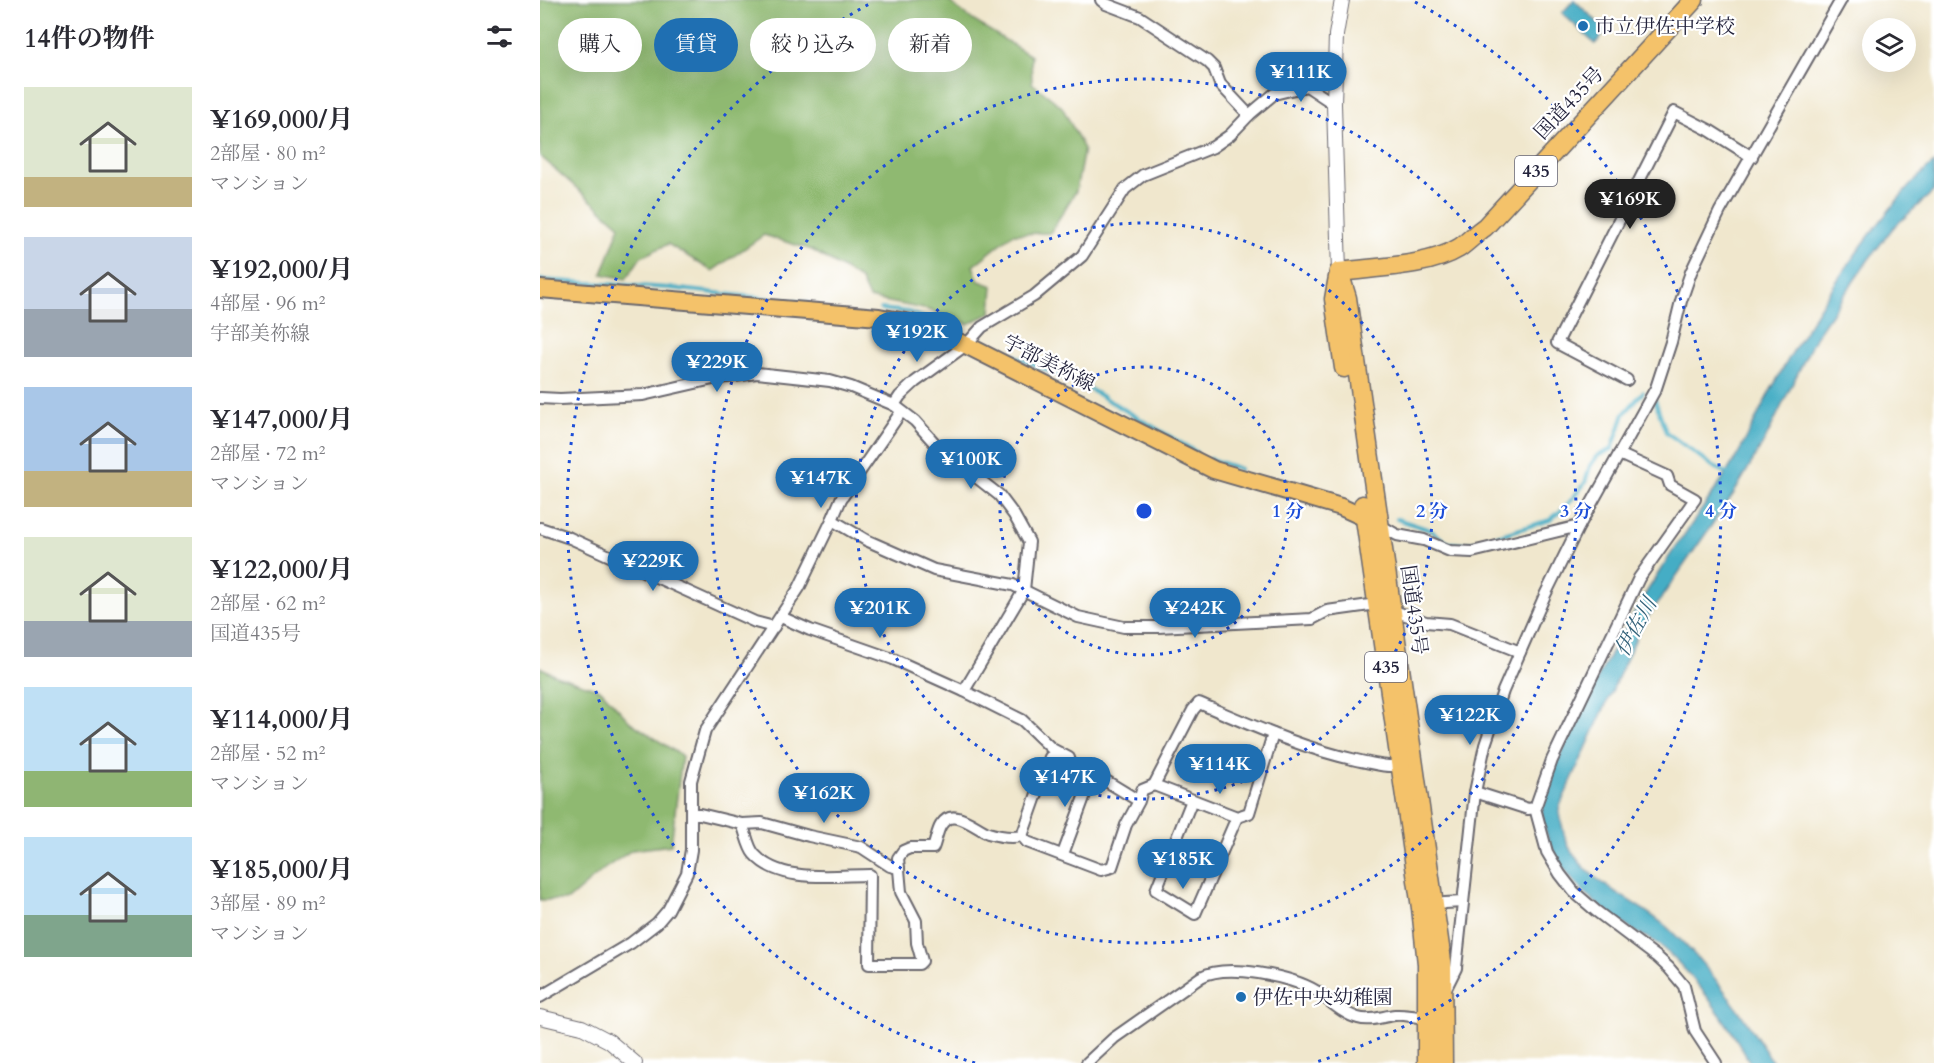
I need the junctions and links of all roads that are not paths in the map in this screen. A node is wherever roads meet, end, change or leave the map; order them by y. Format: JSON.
{"nodes":[{"id":1,"x":1101,"y":0,"type":"edge"},
{"id":2,"x":1342,"y":0,"type":"edge"},
{"id":3,"x":1694,"y":0,"type":"edge"},
{"id":4,"x":1841,"y":0,"type":"edge"},
{"id":5,"x":1335,"y":60,"type":"junction"},
{"id":6,"x":1307,"y":86,"type":"junction"},
{"id":7,"x":1334,"y":104,"type":"junction"},
{"id":8,"x":1249,"y":115,"type":"junction"},
{"id":9,"x":1752,"y":157,"type":"junction"},
{"id":10,"x":1339,"y":272,"type":"junction"},
{"id":11,"x":540,"y":289,"type":"edge"},
{"id":12,"x":966,"y":345,"type":"junction"},
{"id":13,"x":1627,"y":380,"type":"dead end"},
{"id":14,"x":541,"y":400,"type":"edge"},
{"id":15,"x":898,"y":408,"type":"junction"},
{"id":16,"x":1618,"y":454,"type":"junction"},
{"id":17,"x":832,"y":519,"type":"junction"},
{"id":18,"x":1371,"y":521,"type":"junction"},
{"id":19,"x":1579,"y":526,"type":"junction"},
{"id":20,"x":540,"y":528,"type":"edge"},
{"id":21,"x":1024,"y":590,"type":"junction"},
{"id":22,"x":1384,"y":607,"type":"junction"},
{"id":23,"x":781,"y":617,"type":"junction"},
{"id":24,"x":774,"y":627,"type":"junction"},
{"id":25,"x":1520,"y":652,"type":"junction"},
{"id":26,"x":964,"y":691,"type":"junction"},
{"id":27,"x":1273,"y":734,"type":"junction"},
{"id":28,"x":1408,"y":764,"type":"junction"},
{"id":29,"x":1077,"y":767,"type":"junction"},
{"id":30,"x":1093,"y":773,"type":"junction"},
{"id":31,"x":1154,"y":785,"type":"junction"},
{"id":32,"x":1475,"y":792,"type":"junction"},
{"id":33,"x":1192,"y":800,"type":"junction"},
{"id":34,"x":1139,"y":801,"type":"junction"},
{"id":35,"x":1535,"y":808,"type":"junction"},
{"id":36,"x":691,"y":814,"type":"junction"},
{"id":37,"x":1237,"y":817,"type":"junction"},
{"id":38,"x":742,"y":824,"type":"junction"},
{"id":39,"x":1022,"y":836,"type":"junction"},
{"id":40,"x":1063,"y":854,"type":"junction"},
{"id":41,"x":898,"y":868,"type":"junction"},
{"id":42,"x":1463,"y":902,"type":"junction"},
{"id":43,"x":1428,"y":907,"type":"junction"},
{"id":44,"x":1444,"y":993,"type":"junction"},
{"id":45,"x":540,"y":997,"type":"edge"},
{"id":46,"x":540,"y":1017,"type":"edge"},
{"id":47,"x":1427,"y":1017,"type":"junction"},
{"id":48,"x":635,"y":1063,"type":"edge"},
{"id":49,"x":1087,"y":1063,"type":"edge"},
{"id":50,"x":1427,"y":1063,"type":"edge"},
{"id":51,"x":1443,"y":1063,"type":"edge"},
{"id":52,"x":1716,"y":1063,"type":"edge"}],
"edges":[{"from":1,"to":8,"type":"street"},
{"from":2,"to":5,"type":"street"},
{"from":3,"to":10,"type":"highway","name":"国道435号","number":"435"},
{"from":4,"to":9,"type":"street"},
{"from":5,"to":6,"type":"street"},
{"from":5,"to":7,"type":"street"},
{"from":6,"to":7,"type":"street"},
{"from":6,"to":8,"type":"street"},
{"from":7,"to":10,"type":"street"},
{"from":8,"to":12,"type":"street"},
{"from":9,"to":13,"type":"street"},
{"from":9,"to":16,"type":"street"},
{"from":10,"to":18,"type":"highway","name":"国道435号","number":"435"},
{"from":11,"to":12,"type":"main road","name":"宇部美祢線"},
{"from":12,"to":15,"type":"street"},
{"from":12,"to":18,"type":"main road","name":"宇部美祢線"},
{"from":14,"to":15,"type":"street"},
{"from":15,"to":17,"type":"street"},
{"from":15,"to":21,"type":"street"},
{"from":16,"to":19,"type":"street"},
{"from":16,"to":35,"type":"street"},
{"from":17,"to":21,"type":"street"},
{"from":17,"to":23,"type":"street"},
{"from":18,"to":19,"type":"street"},
{"from":18,"to":22,"type":"highway","name":"国道435号","number":"435"},
{"from":19,"to":25,"type":"street"},
{"from":20,"to":24,"type":"street"},
{"from":21,"to":22,"type":"street"},
{"from":21,"to":26,"type":"street"},
{"from":22,"to":25,"type":"street"},
{"from":22,"to":28,"type":"highway","name":"国道435号","number":"435"},
{"from":23,"to":24,"type":"street"},
{"from":23,"to":26,"type":"street"},
{"from":24,"to":36,"type":"street"},
{"from":25,"to":32,"type":"street"},
{"from":26,"to":29,"type":"street"},
{"from":27,"to":28,"type":"street"},
{"from":27,"to":31,"type":"street"},
{"from":27,"to":37,"type":"street"},
{"from":28,"to":43,"type":"highway","name":"国道435号","number":"435"},
{"from":29,"to":30,"type":"street"},
{"from":29,"to":39,"type":"street"},
{"from":30,"to":34,"type":"street"},
{"from":30,"to":40,"type":"street"},
{"from":31,"to":33,"type":"street"},
{"from":31,"to":34,"type":"street"},
{"from":32,"to":35,"type":"street"},
{"from":32,"to":42,"type":"street"},
{"from":33,"to":37,"type":"street"},
{"from":33,"to":37,"type":"street"},
{"from":34,"to":40,"type":"street"},
{"from":35,"to":52,"type":"street"},
{"from":36,"to":38,"type":"street"},
{"from":36,"to":45,"type":"street"},
{"from":38,"to":41,"type":"street"},
{"from":38,"to":41,"type":"street"},
{"from":39,"to":40,"type":"street"},
{"from":39,"to":41,"type":"street"},
{"from":42,"to":43,"type":"street"},
{"from":42,"to":44,"type":"street"},
{"from":43,"to":44,"type":"highway","name":"国道435号","number":"435"},
{"from":43,"to":47,"type":"highway","name":"国道435号","number":"435"},
{"from":44,"to":51,"type":"highway","name":"国道435号","number":"435"},
{"from":46,"to":48,"type":"street"},
{"from":47,"to":49,"type":"street"},
{"from":47,"to":50,"type":"highway","name":"国道435号","number":"435"}]}
